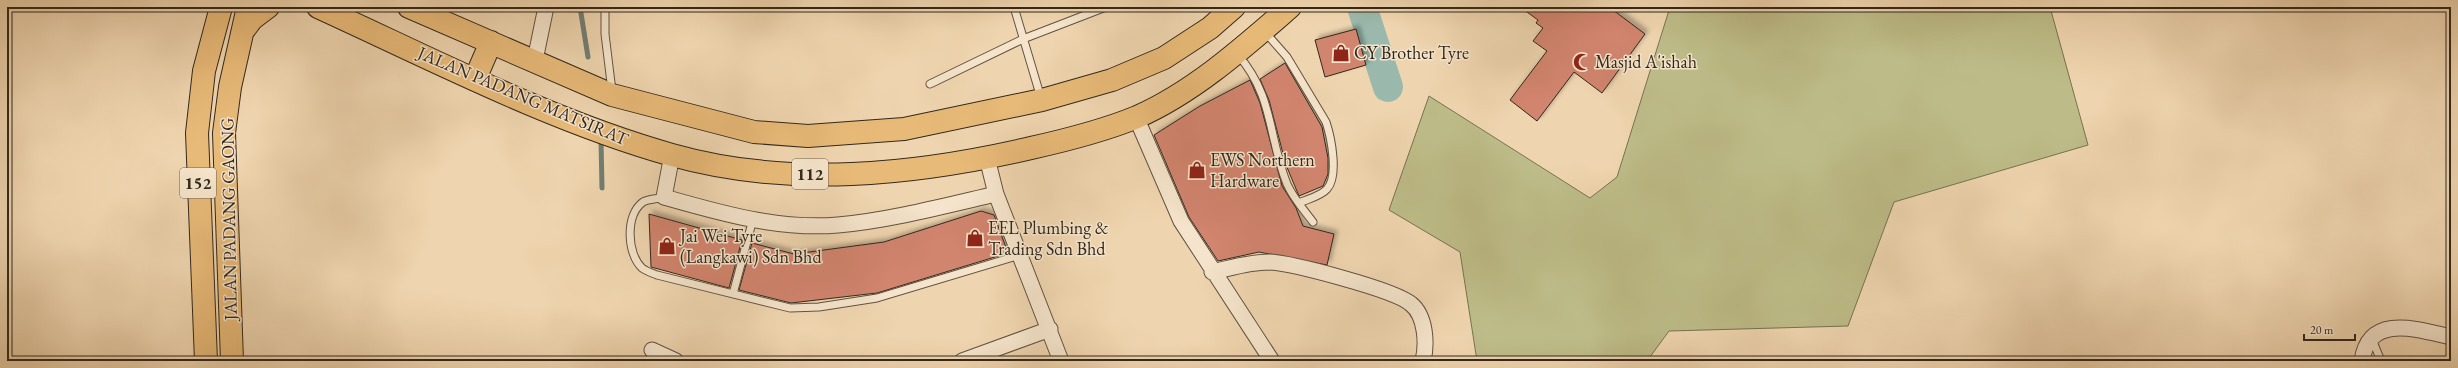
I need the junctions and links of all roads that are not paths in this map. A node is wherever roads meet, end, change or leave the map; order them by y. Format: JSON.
{"nodes":[{"id":1,"x":248,"y":7,"type":"edge"},
{"id":2,"x":268,"y":7,"type":"edge"},
{"id":3,"x":318,"y":7,"type":"edge"},
{"id":4,"x":409,"y":7,"type":"edge"},
{"id":5,"x":546,"y":7,"type":"edge"},
{"id":6,"x":605,"y":7,"type":"edge"},
{"id":7,"x":1014,"y":7,"type":"edge"},
{"id":8,"x":1106,"y":7,"type":"edge"},
{"id":9,"x":1234,"y":7,"type":"edge"},
{"id":10,"x":1290,"y":7,"type":"edge"},
{"id":11,"x":218,"y":13,"type":"edge"},
{"id":12,"x":1264,"y":30,"type":"junction"},
{"id":13,"x":241,"y":35,"type":"junction"},
{"id":14,"x":1024,"y":39,"type":"junction"},
{"id":15,"x":491,"y":42,"type":"junction"},
{"id":16,"x":1237,"y":53,"type":"junction"},
{"id":17,"x":535,"y":60,"type":"junction"},
{"id":18,"x":475,"y":79,"type":"junction"},
{"id":19,"x":930,"y":84,"type":"dead end"},
{"id":20,"x":612,"y":95,"type":"junction"},
{"id":21,"x":1042,"y":100,"type":"junction"},
{"id":22,"x":1136,"y":117,"type":"junction"},
{"id":23,"x":672,"y":155,"type":"junction"},
{"id":24,"x":987,"y":158,"type":"junction"},
{"id":25,"x":996,"y":194,"type":"junction"},
{"id":26,"x":664,"y":197,"type":"junction"},
{"id":27,"x":1299,"y":203,"type":"junction"},
{"id":28,"x":752,"y":219,"type":"junction"},
{"id":29,"x":1313,"y":222,"type":"dead end"},
{"id":30,"x":1020,"y":255,"type":"junction"},
{"id":31,"x":1212,"y":272,"type":"junction"},
{"id":32,"x":733,"y":294,"type":"junction"},
{"id":33,"x":1050,"y":329,"type":"junction"},
{"id":34,"x":2372,"y":338,"type":"junction"},
{"id":35,"x":2451,"y":338,"type":"edge"},
{"id":36,"x":652,"y":350,"type":"dead end"},
{"id":37,"x":206,"y":361,"type":"edge"},
{"id":38,"x":232,"y":361,"type":"edge"},
{"id":39,"x":676,"y":361,"type":"edge"},
{"id":40,"x":962,"y":361,"type":"edge"},
{"id":41,"x":1062,"y":361,"type":"edge"},
{"id":42,"x":1272,"y":361,"type":"edge"},
{"id":43,"x":1423,"y":361,"type":"edge"},
{"id":44,"x":2362,"y":361,"type":"edge"},
{"id":45,"x":2381,"y":361,"type":"edge"}],
"edges":[{"from":1,"to":13,"type":"main road","name":"JALAN PADANG GAONG","number":"152"},
{"from":2,"to":13,"type":"main road"},
{"from":3,"to":18,"type":"main road","name":"JALAN PADANG MATSIRAT","number":"112"},
{"from":4,"to":15,"type":"main road","name":"JALAN PADANG MATSIRAT","number":"112"},
{"from":5,"to":17,"type":"street"},
{"from":6,"to":20,"type":"lane"},
{"from":7,"to":14,"type":"lane"},
{"from":8,"to":14,"type":"lane"},
{"from":9,"to":21,"type":"main road","name":"JALAN PADANG MATSIRAT","number":"112"},
{"from":10,"to":12,"type":"main road","name":"JALAN PADANG MATSIRAT","number":"112"},
{"from":11,"to":37,"type":"main road","name":"JALAN PADANG GAONG","number":"152"},
{"from":12,"to":16,"type":"main road","name":"JALAN PADANG MATSIRAT","number":"112"},
{"from":12,"to":27,"type":"lane"},
{"from":13,"to":38,"type":"main road","name":"JALAN PADANG GAONG","number":"152"},
{"from":14,"to":19,"type":"lane"},
{"from":14,"to":21,"type":"lane"},
{"from":15,"to":17,"type":"main road","name":"JALAN PADANG MATSIRAT","number":"112"},
{"from":15,"to":18,"type":"main road"},
{"from":16,"to":22,"type":"main road","name":"JALAN PADANG MATSIRAT","number":"112"},
{"from":16,"to":27,"type":"lane"},
{"from":17,"to":20,"type":"main road","name":"JALAN PADANG MATSIRAT","number":"112"},
{"from":18,"to":23,"type":"main road","name":"JALAN PADANG MATSIRAT","number":"112"},
{"from":20,"to":21,"type":"main road","name":"JALAN PADANG MATSIRAT","number":"112"},
{"from":22,"to":24,"type":"main road","name":"JALAN PADANG MATSIRAT","number":"112"},
{"from":22,"to":31,"type":"street"},
{"from":23,"to":24,"type":"main road","name":"JALAN PADANG MATSIRAT","number":"112"},
{"from":23,"to":26,"type":"street"},
{"from":24,"to":25,"type":"street"},
{"from":25,"to":28,"type":"street"},
{"from":25,"to":30,"type":"street"},
{"from":26,"to":28,"type":"street"},
{"from":26,"to":32,"type":"lane"},
{"from":27,"to":29,"type":"lane"},
{"from":28,"to":32,"type":"lane"},
{"from":30,"to":32,"type":"lane"},
{"from":30,"to":33,"type":"street"},
{"from":31,"to":42,"type":"street"},
{"from":31,"to":43,"type":"street"},
{"from":33,"to":40,"type":"street"},
{"from":33,"to":41,"type":"street"},
{"from":34,"to":35,"type":"street"},
{"from":34,"to":44,"type":"street"},
{"from":34,"to":45,"type":"lane"},
{"from":36,"to":39,"type":"street"}]}
